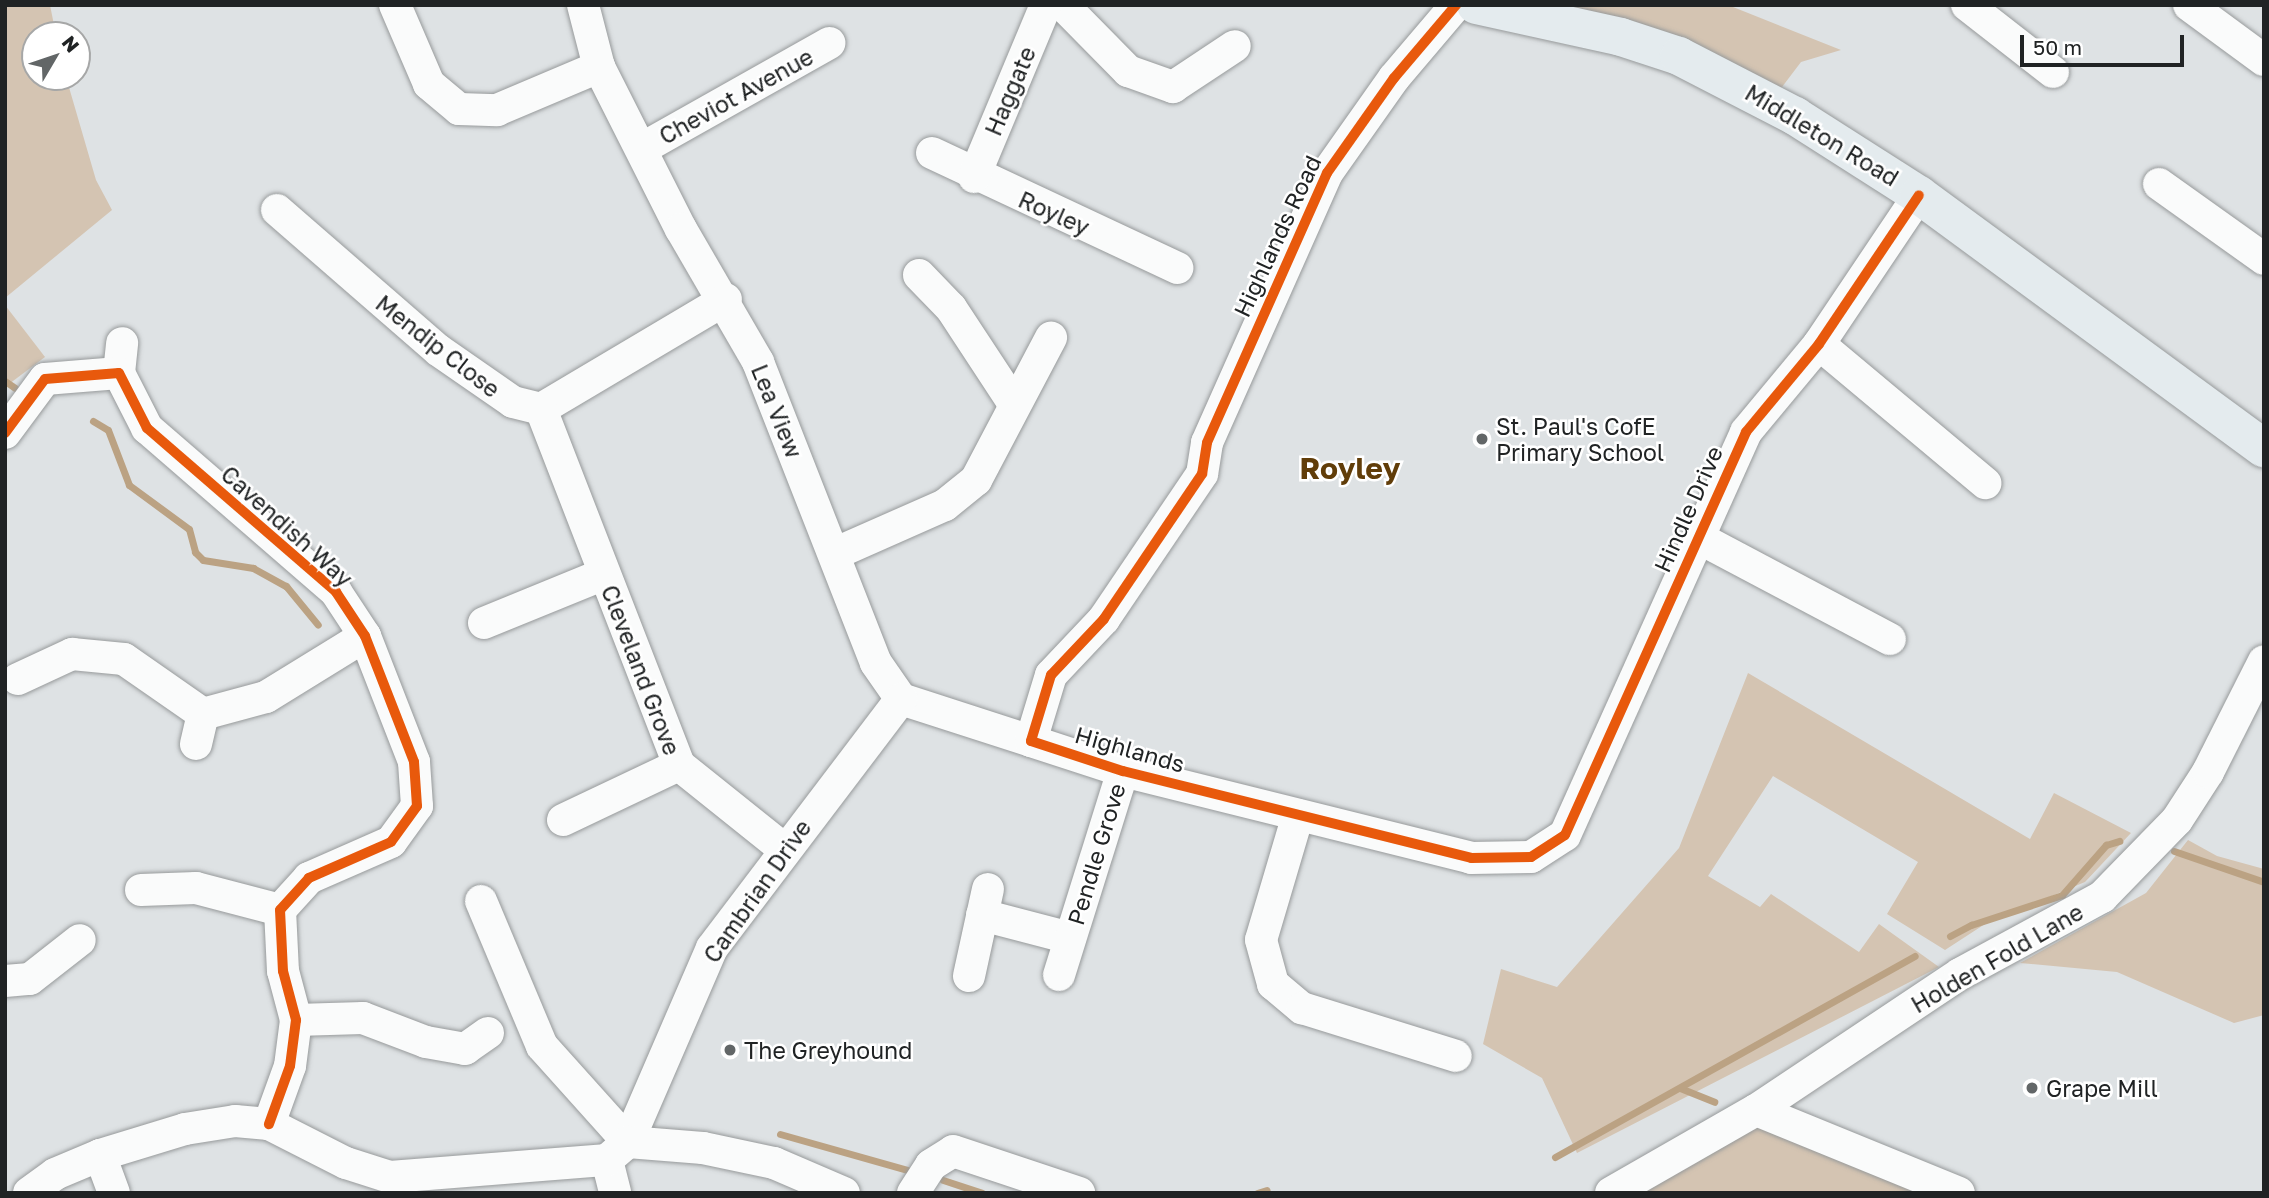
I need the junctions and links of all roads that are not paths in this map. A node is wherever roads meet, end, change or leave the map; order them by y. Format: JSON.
{"nodes":[{"id":1,"x":395,"y":5,"type":"edge"},
{"id":2,"x":583,"y":5,"type":"edge"},
{"id":3,"x":1046,"y":5,"type":"edge"},
{"id":4,"x":1063,"y":5,"type":"edge"},
{"id":5,"x":1456,"y":5,"type":"edge"},
{"id":6,"x":1476,"y":5,"type":"edge"},
{"id":7,"x":1967,"y":5,"type":"edge"},
{"id":8,"x":2189,"y":5,"type":"edge"},
{"id":9,"x":829,"y":43,"type":"dead end"},
{"id":10,"x":1235,"y":46,"type":"dead end"},
{"id":11,"x":2264,"y":60,"type":"edge"},
{"id":12,"x":599,"y":67,"type":"junction"},
{"id":13,"x":2053,"y":72,"type":"dead end"},
{"id":14,"x":643,"y":148,"type":"junction"},
{"id":15,"x":932,"y":153,"type":"dead end"},
{"id":16,"x":974,"y":177,"type":"junction"},
{"id":17,"x":2159,"y":184,"type":"dead end"},
{"id":18,"x":1919,"y":195,"type":"junction"},
{"id":19,"x":277,"y":210,"type":"dead end"},
{"id":20,"x":2264,"y":259,"type":"edge"},
{"id":21,"x":1177,"y":268,"type":"dead end"},
{"id":22,"x":919,"y":275,"type":"dead end"},
{"id":23,"x":726,"y":299,"type":"junction"},
{"id":24,"x":1051,"y":338,"type":"dead end"},
{"id":25,"x":1819,"y":344,"type":"junction"},
{"id":26,"x":1014,"y":404,"type":"junction"},
{"id":27,"x":541,"y":409,"type":"junction"},
{"id":28,"x":5,"y":433,"type":"edge"},
{"id":29,"x":2264,"y":447,"type":"edge"},
{"id":30,"x":1985,"y":483,"type":"dead end"},
{"id":31,"x":1699,"y":538,"type":"junction"},
{"id":32,"x":834,"y":554,"type":"junction"},
{"id":33,"x":604,"y":574,"type":"junction"},
{"id":34,"x":484,"y":622,"type":"dead end"},
{"id":35,"x":365,"y":636,"type":"junction"},
{"id":36,"x":1890,"y":639,"type":"dead end"},
{"id":37,"x":2264,"y":661,"type":"edge"},
{"id":38,"x":18,"y":679,"type":"dead end"},
{"id":39,"x":901,"y":699,"type":"junction"},
{"id":40,"x":1031,"y":741,"type":"junction"},
{"id":41,"x":679,"y":765,"type":"junction"},
{"id":42,"x":1122,"y":771,"type":"junction"},
{"id":43,"x":1298,"y":815,"type":"junction"},
{"id":44,"x":563,"y":820,"type":"dead end"},
{"id":45,"x":784,"y":849,"type":"junction"},
{"id":46,"x":1531,"y":857,"type":"joint"},
{"id":47,"x":141,"y":890,"type":"dead end"},
{"id":48,"x":481,"y":901,"type":"dead end"},
{"id":49,"x":280,"y":911,"type":"junction"},
{"id":50,"x":1070,"y":938,"type":"junction"},
{"id":51,"x":80,"y":940,"type":"dead end"},
{"id":52,"x":1059,"y":975,"type":"dead end"},
{"id":53,"x":969,"y":976,"type":"dead end"},
{"id":54,"x":5,"y":981,"type":"edge"},
{"id":55,"x":296,"y":1020,"type":"junction"},
{"id":56,"x":488,"y":1033,"type":"dead end"},
{"id":57,"x":1456,"y":1056,"type":"dead end"},
{"id":58,"x":1756,"y":1110,"type":"junction"},
{"id":59,"x":269,"y":1124,"type":"junction"},
{"id":60,"x":618,"y":1151,"type":"junction"},
{"id":61,"x":100,"y":1155,"type":"junction"},
{"id":62,"x":833,"y":1191,"type":"edge"},
{"id":63,"x":29,"y":1193,"type":"edge"},
{"id":64,"x":114,"y":1193,"type":"edge"},
{"id":65,"x":615,"y":1193,"type":"edge"},
{"id":66,"x":913,"y":1193,"type":"edge"},
{"id":67,"x":1079,"y":1193,"type":"edge"},
{"id":68,"x":1611,"y":1193,"type":"edge"},
{"id":69,"x":1959,"y":1193,"type":"edge"}],
"edges":[{"from":1,"to":12,"type":"street"},
{"from":2,"to":12,"type":"street","name":"Lea View"},
{"from":3,"to":16,"type":"street","name":"Haggate"},
{"from":4,"to":10,"type":"street"},
{"from":5,"to":40,"type":"street","name":"Highlands Road"},
{"from":6,"to":18,"type":"main road","name":"Middleton Road"},
{"from":7,"to":13,"type":"street"},
{"from":8,"to":11,"type":"street"},
{"from":9,"to":14,"type":"street","name":"Cheviot Avenue"},
{"from":12,"to":14,"type":"street","name":"Lea View"},
{"from":14,"to":23,"type":"street","name":"Lea View"},
{"from":15,"to":16,"type":"street","name":"Royley"},
{"from":16,"to":21,"type":"street","name":"Royley"},
{"from":17,"to":20,"type":"street"},
{"from":18,"to":25,"type":"street","name":"Hindle Drive"},
{"from":18,"to":29,"type":"main road","name":"Middleton Road"},
{"from":19,"to":27,"type":"street","name":"Mendip Close"},
{"from":22,"to":26,"type":"street"},
{"from":23,"to":27,"type":"street"},
{"from":23,"to":32,"type":"street","name":"Lea View"},
{"from":24,"to":26,"type":"street"},
{"from":25,"to":30,"type":"street"},
{"from":25,"to":31,"type":"street","name":"Hindle Drive"},
{"from":26,"to":32,"type":"street"},
{"from":27,"to":33,"type":"street","name":"Cleveland Grove"},
{"from":28,"to":35,"type":"street","name":"Cavendish Way"},
{"from":31,"to":36,"type":"street"},
{"from":31,"to":46,"type":"street","name":"Hindle Drive"},
{"from":32,"to":39,"type":"street","name":"Lea View"},
{"from":33,"to":34,"type":"street","name":"Cleveland Grove"},
{"from":33,"to":41,"type":"street","name":"Cleveland Grove"},
{"from":35,"to":38,"type":"street"},
{"from":35,"to":49,"type":"street","name":"Cavendish Way"},
{"from":37,"to":58,"type":"street","name":"Holden Fold Lane"},
{"from":39,"to":40,"type":"street"},
{"from":39,"to":45,"type":"street","name":"Cambrian Drive"},
{"from":40,"to":42,"type":"street","name":"Highlands"},
{"from":41,"to":44,"type":"street","name":"Cleveland Grove"},
{"from":41,"to":45,"type":"street","name":"Cleveland Grove"},
{"from":42,"to":43,"type":"street","name":"Highlands"},
{"from":42,"to":50,"type":"street","name":"Pendle Grove"},
{"from":43,"to":46,"type":"street","name":"Highlands"},
{"from":43,"to":57,"type":"street"},
{"from":45,"to":60,"type":"street","name":"Cambrian Drive"},
{"from":47,"to":49,"type":"street"},
{"from":48,"to":60,"type":"street"},
{"from":49,"to":55,"type":"street"},
{"from":50,"to":52,"type":"street","name":"Pendle Grove"},
{"from":50,"to":53,"type":"street","name":"Pendle Grove"},
{"from":51,"to":54,"type":"street"},
{"from":55,"to":56,"type":"street"},
{"from":55,"to":59,"type":"street"},
{"from":58,"to":68,"type":"street","name":"Holden Fold Lane"},
{"from":58,"to":69,"type":"street"},
{"from":59,"to":60,"type":"street"},
{"from":59,"to":61,"type":"street"},
{"from":60,"to":62,"type":"street"},
{"from":60,"to":65,"type":"street"},
{"from":61,"to":63,"type":"street"},
{"from":61,"to":64,"type":"street"},
{"from":66,"to":67,"type":"street"}]}
